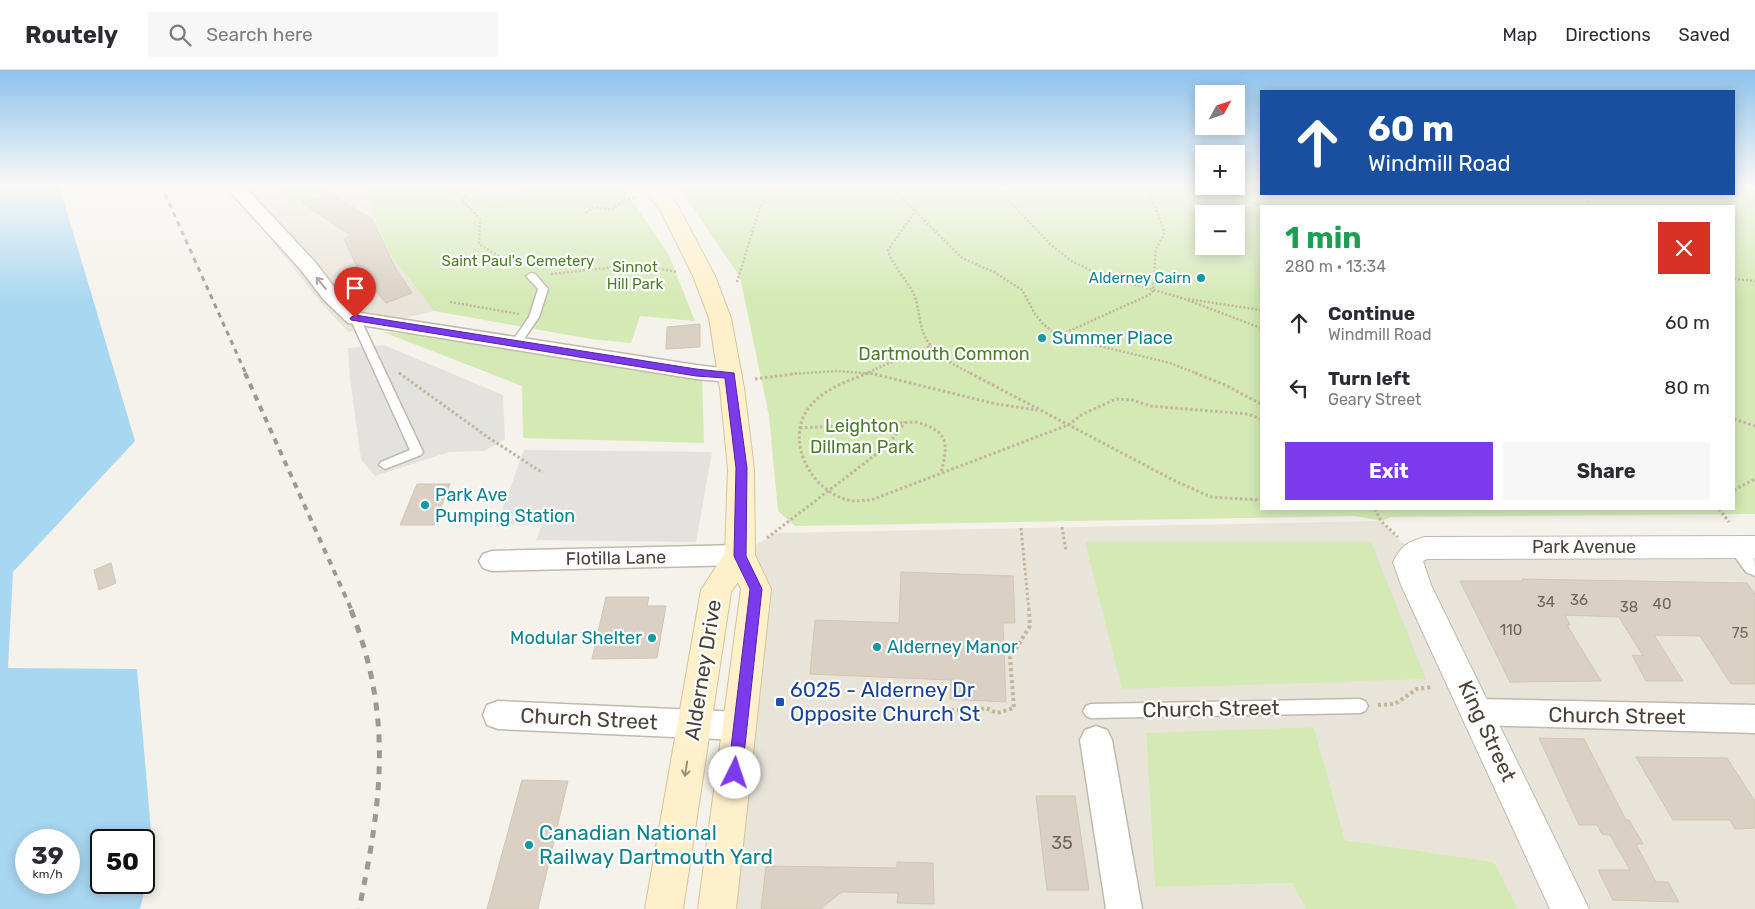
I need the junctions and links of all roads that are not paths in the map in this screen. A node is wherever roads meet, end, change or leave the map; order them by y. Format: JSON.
{"nodes":[{"id":1,"x":269,"y":224,"type":"edge"},
{"id":2,"x":677,"y":224,"type":"edge"},
{"id":3,"x":531,"y":276,"type":"road end"},
{"id":4,"x":355,"y":318,"type":"junction"},
{"id":5,"x":516,"y":343,"type":"junction"},
{"id":6,"x":730,"y":375,"type":"junction"},
{"id":7,"x":385,"y":465,"type":"dead end"},
{"id":8,"x":1413,"y":553,"type":"joint"},
{"id":9,"x":1750,"y":553,"type":"edge"},
{"id":10,"x":740,"y":556,"type":"junction"},
{"id":11,"x":492,"y":561,"type":"dead end"},
{"id":12,"x":1360,"y":706,"type":"road end"},
{"id":13,"x":1478,"y":712,"type":"junction"},
{"id":14,"x":498,"y":715,"type":"dead end"},
{"id":15,"x":1755,"y":719,"type":"edge"},
{"id":16,"x":694,"y":724,"type":"junction"},
{"id":17,"x":1094,"y":725,"type":"joint"},
{"id":18,"x":740,"y":726,"type":"junction"},
{"id":19,"x":664,"y":909,"type":"edge"},
{"id":20,"x":717,"y":909,"type":"edge"},
{"id":21,"x":1124,"y":909,"type":"edge"},
{"id":22,"x":1570,"y":909,"type":"edge"}],
"edges":[{"from":4,"to":1,"type":"street","one_way":true},
{"from":2,"to":6,"type":"main road"},
{"from":3,"to":5,"type":"lane"},
{"from":4,"to":5,"type":"street"},
{"from":4,"to":7,"type":"lane"},
{"from":5,"to":6,"type":"street"},
{"from":6,"to":10,"type":"main road"},
{"from":8,"to":9,"type":"street","name":"Park Avenue"},
{"from":8,"to":13,"type":"street","name":"King Street"},
{"from":10,"to":11,"type":"street","name":"Flotilla Lane"},
{"from":10,"to":16,"type":"main road","name":"Alderney Drive"},
{"from":10,"to":18,"type":"main road"},
{"from":12,"to":17,"type":"lane","name":"Church Street"},
{"from":13,"to":15,"type":"street","name":"Church Street"},
{"from":13,"to":22,"type":"street","name":"King Street"},
{"from":14,"to":16,"type":"street","name":"Church Street"},
{"from":16,"to":18,"type":"street","name":"Church Street"},
{"from":16,"to":19,"type":"main road","name":"Alderney Drive","one_way":true},
{"from":17,"to":21,"type":"street"},
{"from":18,"to":20,"type":"main road"}]}
